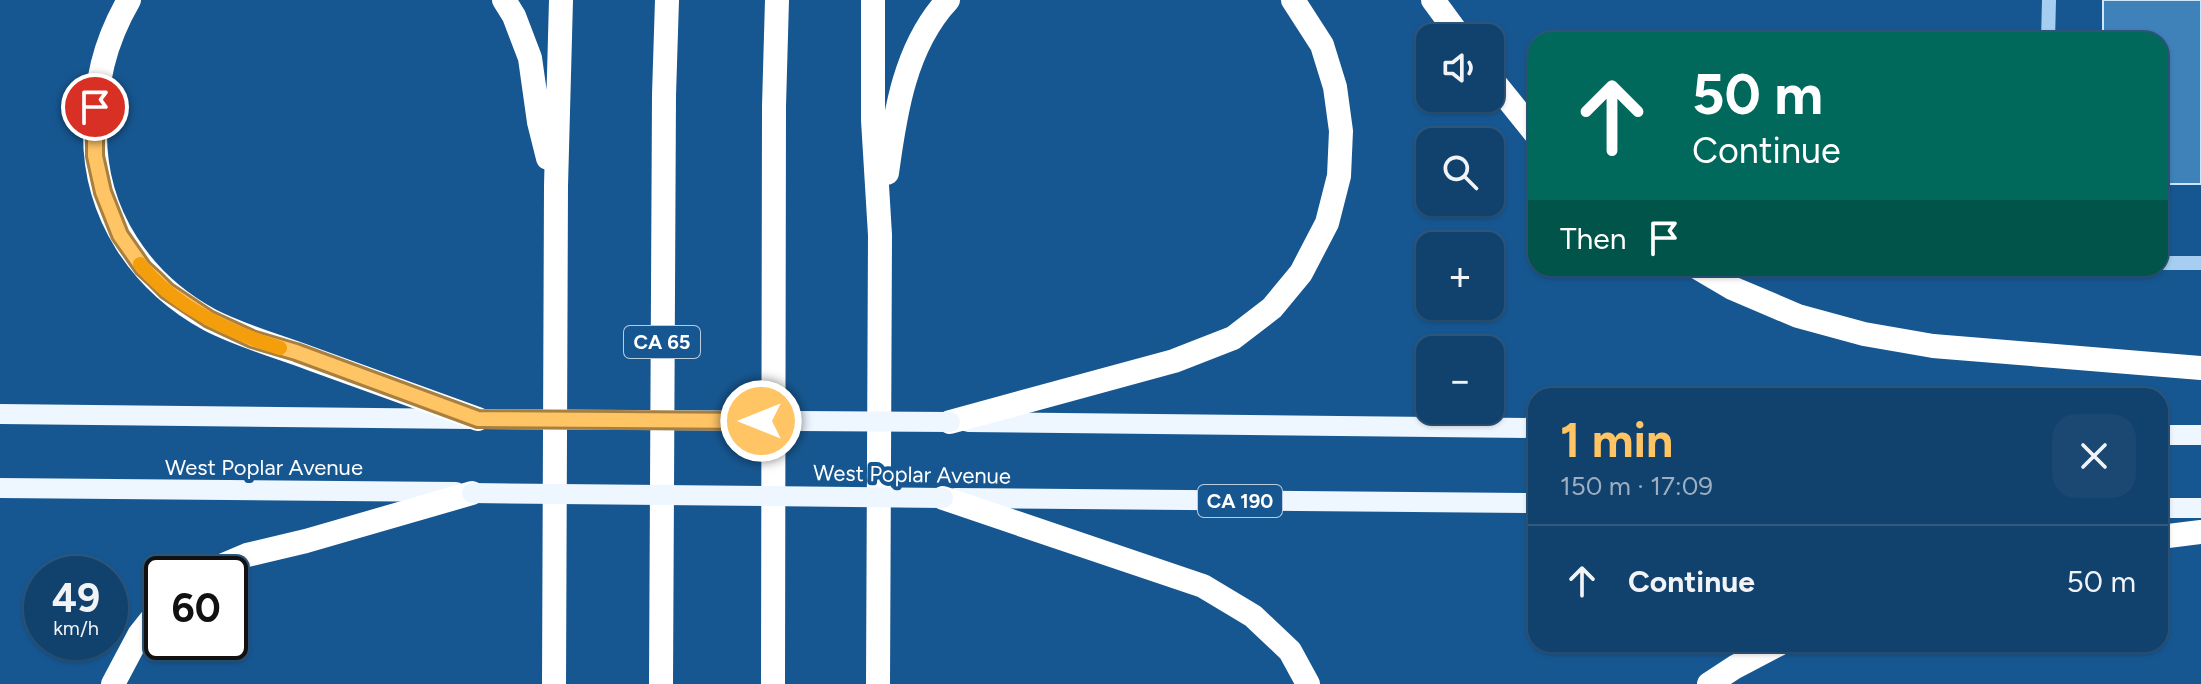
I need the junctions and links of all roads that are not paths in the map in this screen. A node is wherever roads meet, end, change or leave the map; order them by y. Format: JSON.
{"nodes":[{"id":1,"x":129,"y":0,"type":"edge"},
{"id":2,"x":504,"y":0,"type":"edge"},
{"id":3,"x":561,"y":0,"type":"edge"},
{"id":4,"x":667,"y":0,"type":"edge"},
{"id":5,"x":777,"y":0,"type":"edge"},
{"id":6,"x":873,"y":0,"type":"edge"},
{"id":7,"x":948,"y":0,"type":"edge"},
{"id":8,"x":1293,"y":0,"type":"edge"},
{"id":9,"x":1433,"y":0,"type":"edge"},
{"id":10,"x":2049,"y":0,"type":"edge"},
{"id":11,"x":1451,"y":24,"type":"edge"},
{"id":12,"x":2048,"y":32,"type":"edge"},
{"id":13,"x":1504,"y":94,"type":"edge"},
{"id":14,"x":1528,"y":124,"type":"edge"},
{"id":15,"x":556,"y":186,"type":"junction"},
{"id":16,"x":880,"y":235,"type":"junction"},
{"id":17,"x":2168,"y":263,"type":"edge"},
{"id":18,"x":2201,"y":263,"type":"edge"},
{"id":19,"x":1712,"y":276,"type":"edge"},
{"id":20,"x":2201,"y":368,"type":"edge"},
{"id":21,"x":0,"y":414,"type":"edge"},
{"id":22,"x":478,"y":419,"type":"junction"},
{"id":23,"x":950,"y":422,"type":"junction"},
{"id":24,"x":1528,"y":428,"type":"edge"},
{"id":25,"x":2168,"y":435,"type":"edge"},
{"id":26,"x":2201,"y":435,"type":"edge"},
{"id":27,"x":0,"y":488,"type":"edge"},
{"id":28,"x":472,"y":493,"type":"junction"},
{"id":29,"x":943,"y":498,"type":"junction"},
{"id":30,"x":1528,"y":503,"type":"edge"},
{"id":31,"x":2168,"y":508,"type":"edge"},
{"id":32,"x":2201,"y":508,"type":"edge"},
{"id":33,"x":2201,"y":532,"type":"edge"},
{"id":34,"x":2168,"y":536,"type":"edge"},
{"id":35,"x":245,"y":556,"type":"edge"},
{"id":36,"x":144,"y":629,"type":"edge"},
{"id":37,"x":1764,"y":652,"type":"edge"},
{"id":38,"x":878,"y":682,"type":"edge"},
{"id":39,"x":113,"y":684,"type":"edge"},
{"id":40,"x":554,"y":684,"type":"edge"},
{"id":41,"x":661,"y":684,"type":"edge"},
{"id":42,"x":773,"y":684,"type":"edge"},
{"id":43,"x":1308,"y":684,"type":"edge"},
{"id":44,"x":1709,"y":684,"type":"edge"}],
"edges":[{"from":1,"to":22,"type":"highway"},
{"from":2,"to":15,"type":"highway"},
{"from":3,"to":15,"type":"highway"},
{"from":4,"to":41,"type":"highway","number":"CA 65"},
{"from":5,"to":42,"type":"highway"},
{"from":6,"to":16,"type":"highway"},
{"from":7,"to":16,"type":"highway"},
{"from":8,"to":23,"type":"highway"},
{"from":9,"to":11,"type":"highway"},
{"from":10,"to":12,"type":"street"},
{"from":13,"to":14,"type":"highway"},
{"from":15,"to":40,"type":"highway"},
{"from":16,"to":38,"type":"highway"},
{"from":17,"to":18,"type":"street"},
{"from":19,"to":20,"type":"highway"},
{"from":21,"to":22,"type":"main road"},
{"from":22,"to":23,"type":"main road","bridge":true},
{"from":23,"to":24,"type":"main road"},
{"from":25,"to":26,"type":"main road"},
{"from":27,"to":28,"type":"main road","name":"West Poplar Avenue","number":"CA 190"},
{"from":28,"to":29,"type":"main road","name":"West Poplar Avenue","number":"CA 190","bridge":true},
{"from":28,"to":35,"type":"highway"},
{"from":29,"to":30,"type":"main road","name":"West Poplar Avenue","number":"CA 190"},
{"from":29,"to":43,"type":"highway"},
{"from":31,"to":32,"type":"main road"},
{"from":33,"to":34,"type":"highway"},
{"from":36,"to":39,"type":"highway"},
{"from":37,"to":44,"type":"highway"}]}
